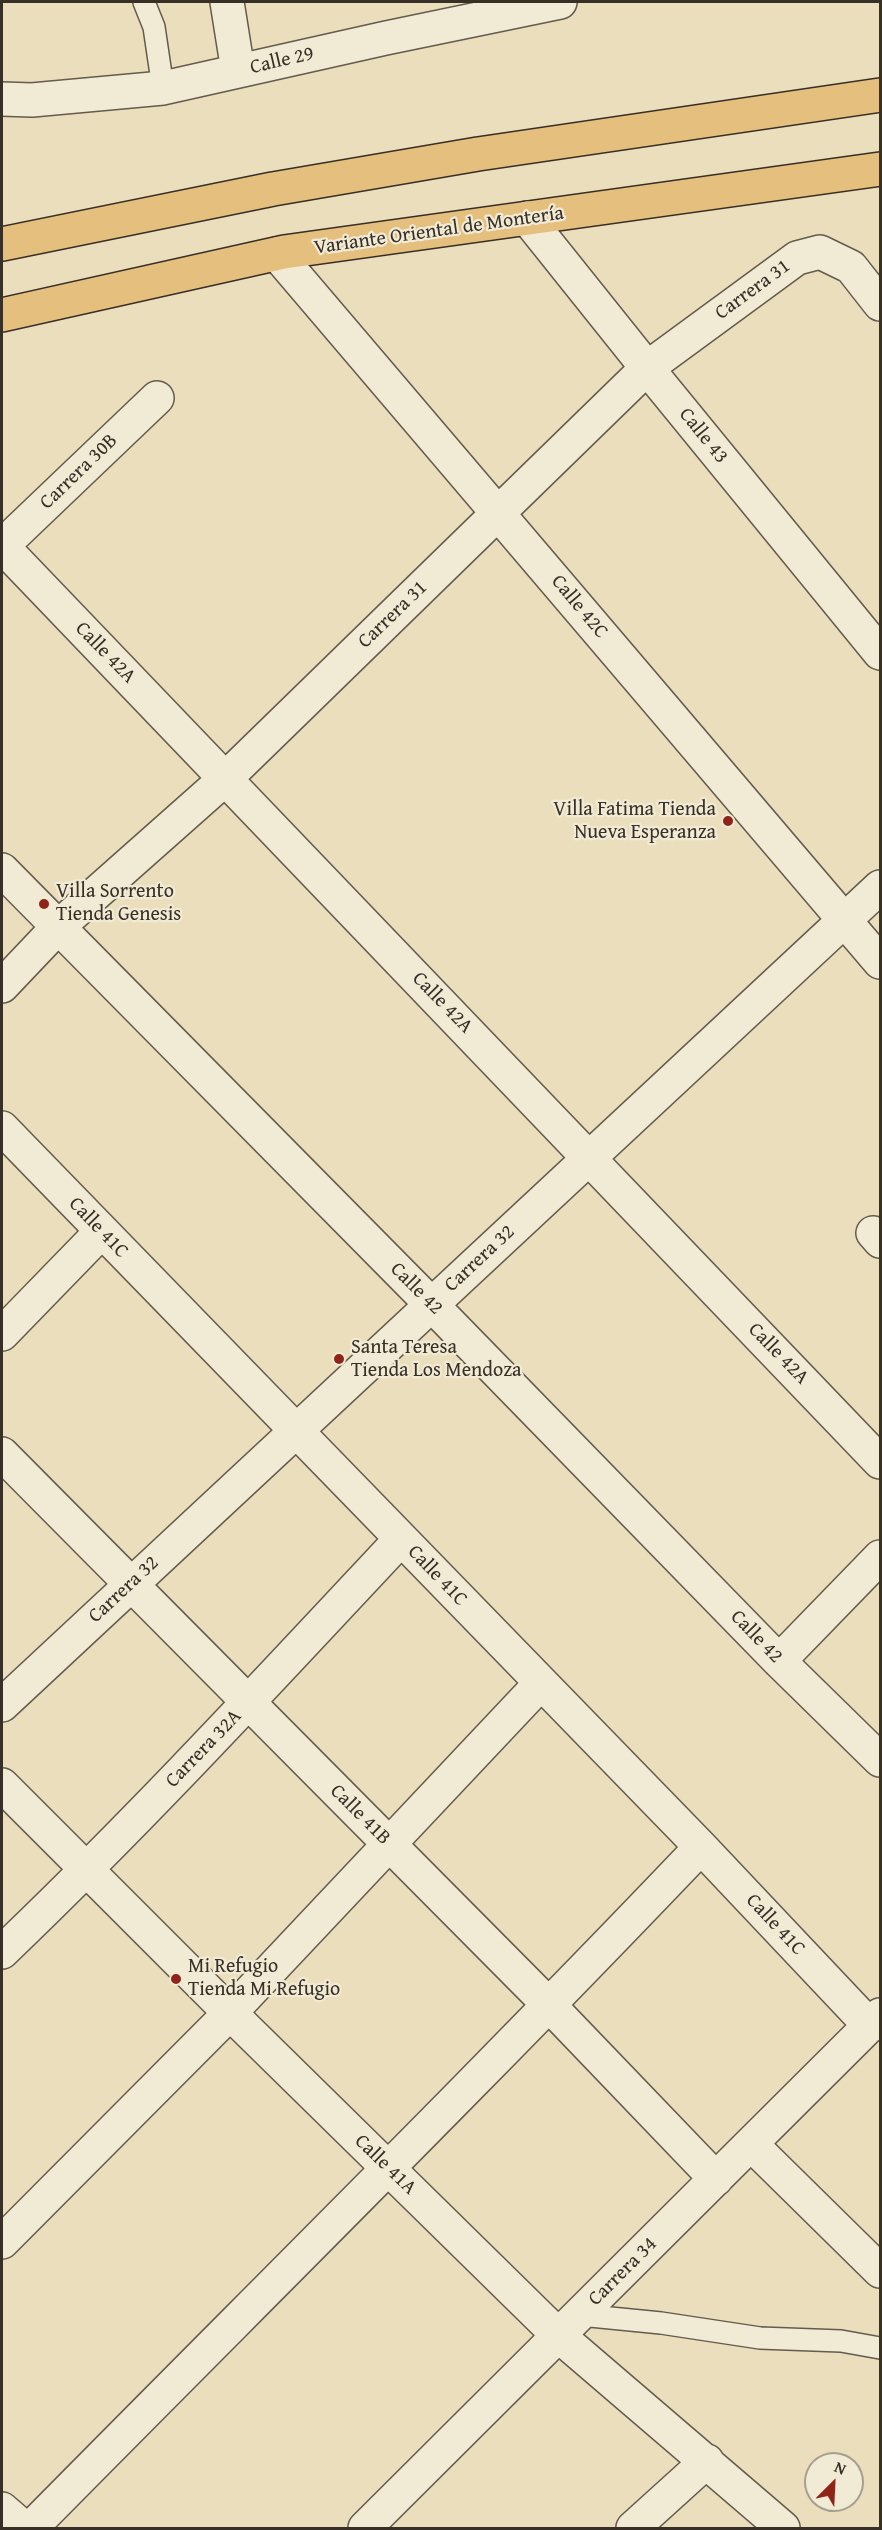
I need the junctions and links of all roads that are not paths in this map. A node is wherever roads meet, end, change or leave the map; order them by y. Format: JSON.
{"nodes":[{"id":1,"x":144,"y":2,"type":"edge"},
{"id":2,"x":227,"y":2,"type":"edge"},
{"id":3,"x":560,"y":2,"type":"edge"},
{"id":4,"x":238,"y":71,"type":"junction"},
{"id":5,"x":163,"y":88,"type":"junction"},
{"id":6,"x":880,"y":95,"type":"edge"},
{"id":7,"x":2,"y":99,"type":"edge"},
{"id":8,"x":880,"y":169,"type":"edge"},
{"id":9,"x":527,"y":218,"type":"junction"},
{"id":10,"x":2,"y":244,"type":"edge"},
{"id":11,"x":277,"y":254,"type":"junction"},
{"id":12,"x":880,"y":304,"type":"edge"},
{"id":13,"x":2,"y":315,"type":"edge"},
{"id":14,"x":646,"y":368,"type":"junction"},
{"id":15,"x":157,"y":398,"type":"dead end"},
{"id":16,"x":498,"y":512,"type":"junction"},
{"id":17,"x":2,"y":546,"type":"edge"},
{"id":18,"x":880,"y":653,"type":"edge"},
{"id":19,"x":225,"y":779,"type":"junction"},
{"id":20,"x":2,"y":870,"type":"edge"},
{"id":21,"x":880,"y":887,"type":"edge"},
{"id":22,"x":844,"y":921,"type":"junction"},
{"id":23,"x":58,"y":927,"type":"junction"},
{"id":24,"x":880,"y":962,"type":"edge"},
{"id":25,"x":2,"y":986,"type":"edge"},
{"id":26,"x":2,"y":1128,"type":"edge"},
{"id":27,"x":590,"y":1157,"type":"junction"},
{"id":28,"x":102,"y":1231,"type":"junction"},
{"id":29,"x":431,"y":1304,"type":"junction"},
{"id":30,"x":2,"y":1334,"type":"edge"},
{"id":31,"x":296,"y":1430,"type":"junction"},
{"id":32,"x":2,"y":1454,"type":"edge"},
{"id":33,"x":880,"y":1462,"type":"edge"},
{"id":34,"x":401,"y":1539,"type":"junction"},
{"id":35,"x":880,"y":1557,"type":"edge"},
{"id":36,"x":131,"y":1583,"type":"junction"},
{"id":37,"x":779,"y":1661,"type":"junction"},
{"id":38,"x":541,"y":1683,"type":"junction"},
{"id":39,"x":249,"y":1702,"type":"junction"},
{"id":40,"x":2,"y":1705,"type":"edge"},
{"id":41,"x":880,"y":1760,"type":"edge"},
{"id":42,"x":2,"y":1785,"type":"edge"},
{"id":43,"x":389,"y":1844,"type":"junction"},
{"id":44,"x":701,"y":1847,"type":"junction"},
{"id":45,"x":88,"y":1870,"type":"junction"},
{"id":46,"x":2,"y":1952,"type":"edge"},
{"id":47,"x":550,"y":2006,"type":"junction"},
{"id":48,"x":230,"y":2013,"type":"junction"},
{"id":49,"x":875,"y":2021,"type":"edge"},
{"id":50,"x":751,"y":2144,"type":"junction"},
{"id":51,"x":387,"y":2167,"type":"junction"},
{"id":52,"x":716,"y":2179,"type":"junction"},
{"id":53,"x":2,"y":2241,"type":"edge"},
{"id":54,"x":880,"y":2271,"type":"edge"},
{"id":55,"x":569,"y":2325,"type":"junction"},
{"id":56,"x":880,"y":2348,"type":"edge"},
{"id":57,"x":707,"y":2461,"type":"junction"},
{"id":58,"x":2,"y":2508,"type":"edge"},
{"id":59,"x":24,"y":2529,"type":"edge"},
{"id":60,"x":31,"y":2529,"type":"edge"},
{"id":61,"x":365,"y":2529,"type":"edge"},
{"id":62,"x":633,"y":2529,"type":"edge"},
{"id":63,"x":783,"y":2529,"type":"edge"}],
"edges":[{"from":1,"to":5,"type":"lane"},
{"from":2,"to":4,"type":"street"},
{"from":3,"to":4,"type":"street","name":"Calle 29"},
{"from":4,"to":5,"type":"street","name":"Calle 29"},
{"from":5,"to":7,"type":"street","name":"Calle 29"},
{"from":6,"to":10,"type":"highway"},
{"from":8,"to":9,"type":"highway","name":"Variante Oriental de Montería"},
{"from":9,"to":11,"type":"highway","name":"Variante Oriental de Montería"},
{"from":9,"to":14,"type":"street","name":"Calle 43"},
{"from":11,"to":13,"type":"highway","name":"Variante Oriental de Montería"},
{"from":11,"to":16,"type":"street","name":"Calle 42C"},
{"from":12,"to":14,"type":"street","name":"Carrera 31"},
{"from":14,"to":16,"type":"street","name":"Carrera 31"},
{"from":14,"to":18,"type":"street","name":"Calle 43"},
{"from":15,"to":17,"type":"street","name":"Carrera 30B"},
{"from":16,"to":19,"type":"street","name":"Carrera 31"},
{"from":16,"to":22,"type":"street","name":"Calle 42C"},
{"from":17,"to":19,"type":"street","name":"Calle 42A"},
{"from":19,"to":23,"type":"street","name":"Carrera 31"},
{"from":19,"to":27,"type":"street","name":"Calle 42A"},
{"from":20,"to":23,"type":"street","name":"Calle 42"},
{"from":21,"to":22,"type":"street","name":"Carrera 32"},
{"from":22,"to":24,"type":"street","name":"Calle 42C"},
{"from":22,"to":27,"type":"street","name":"Carrera 32"},
{"from":23,"to":25,"type":"street","name":"Carrera 31"},
{"from":23,"to":29,"type":"street","name":"Calle 42"},
{"from":26,"to":28,"type":"street","name":"Calle 41C"},
{"from":27,"to":29,"type":"street","name":"Carrera 32"},
{"from":27,"to":33,"type":"street","name":"Calle 42A"},
{"from":28,"to":30,"type":"street"},
{"from":28,"to":31,"type":"street","name":"Calle 41C"},
{"from":29,"to":31,"type":"street","name":"Carrera 32"},
{"from":29,"to":37,"type":"street","name":"Calle 42"},
{"from":31,"to":34,"type":"street","name":"Calle 41C"},
{"from":31,"to":36,"type":"street","name":"Carrera 32"},
{"from":32,"to":36,"type":"street","name":"Calle 41B"},
{"from":34,"to":38,"type":"street","name":"Calle 41C"},
{"from":34,"to":39,"type":"street","name":"Carrera 32A"},
{"from":35,"to":37,"type":"street"},
{"from":36,"to":39,"type":"street","name":"Calle 41B"},
{"from":36,"to":40,"type":"street","name":"Carrera 32"},
{"from":37,"to":41,"type":"street","name":"Calle 42"},
{"from":38,"to":43,"type":"street"},
{"from":38,"to":44,"type":"street","name":"Calle 41C"},
{"from":39,"to":43,"type":"street","name":"Calle 41B"},
{"from":39,"to":45,"type":"street","name":"Carrera 32A"},
{"from":42,"to":45,"type":"street","name":"Calle 41A"},
{"from":43,"to":47,"type":"street","name":"Calle 41B"},
{"from":43,"to":48,"type":"street"},
{"from":44,"to":47,"type":"street"},
{"from":44,"to":49,"type":"street","name":"Calle 41C"},
{"from":45,"to":46,"type":"street","name":"Carrera 32A"},
{"from":45,"to":48,"type":"street","name":"Calle 41A"},
{"from":47,"to":51,"type":"street"},
{"from":47,"to":52,"type":"street","name":"Calle 41B"},
{"from":48,"to":51,"type":"street","name":"Calle 41A"},
{"from":48,"to":53,"type":"street"},
{"from":49,"to":50,"type":"street","name":"Carrera 34"},
{"from":50,"to":52,"type":"street","name":"Carrera 34"},
{"from":50,"to":54,"type":"street"},
{"from":51,"to":55,"type":"street","name":"Calle 41A"},
{"from":51,"to":60,"type":"street"},
{"from":52,"to":55,"type":"street","name":"Carrera 34"},
{"from":55,"to":56,"type":"lane"},
{"from":55,"to":57,"type":"street","name":"Calle 41A"},
{"from":55,"to":61,"type":"street","name":"Carrera 34"},
{"from":57,"to":62,"type":"street"},
{"from":57,"to":63,"type":"street","name":"Calle 41A"},
{"from":58,"to":59,"type":"street"}]}
